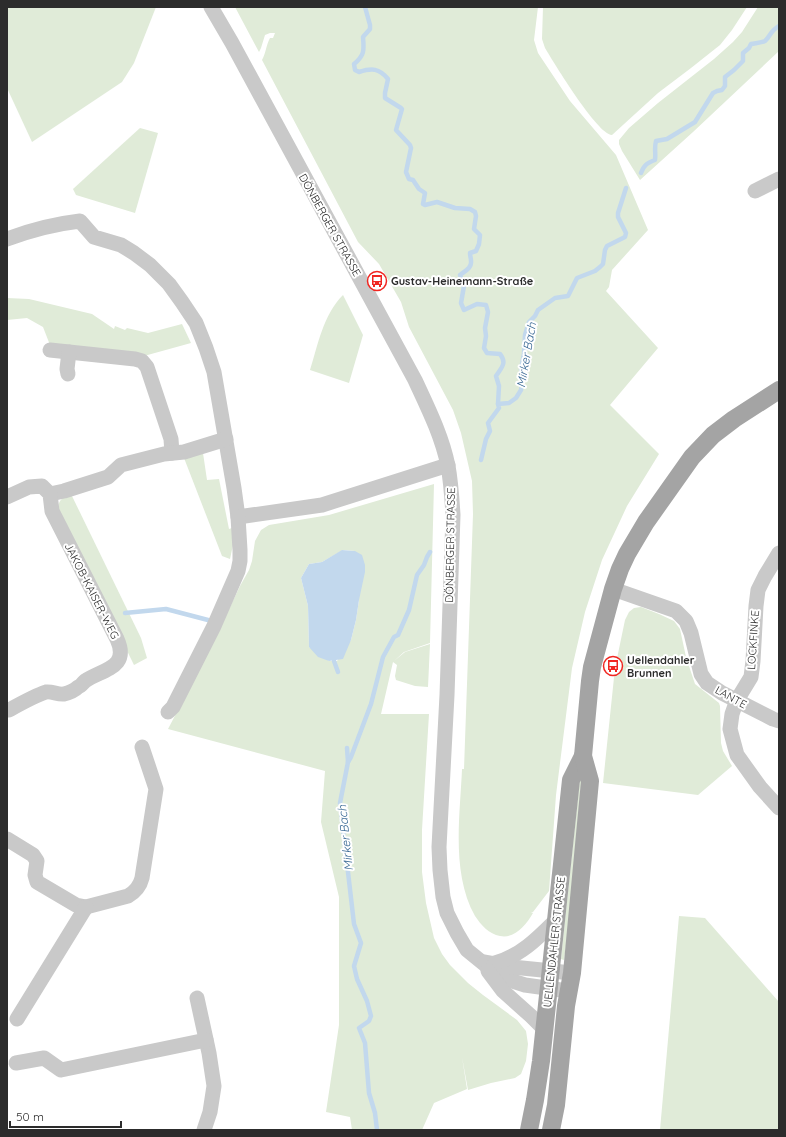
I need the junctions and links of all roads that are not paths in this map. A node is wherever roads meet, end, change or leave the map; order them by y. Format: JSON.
{"nodes":[{"id":1,"x":211,"y":7,"type":"edge"},
{"id":2,"x":779,"y":179,"type":"edge"},
{"id":3,"x":755,"y":191,"type":"dead end"},
{"id":4,"x":7,"y":239,"type":"edge"},
{"id":5,"x":50,"y":350,"type":"dead end"},
{"id":6,"x":69,"y":352,"type":"junction"},
{"id":7,"x":68,"y":374,"type":"dead end"},
{"id":8,"x":779,"y":390,"type":"edge"},
{"id":9,"x":226,"y":440,"type":"junction"},
{"id":10,"x":172,"y":452,"type":"junction"},
{"id":11,"x":448,"y":465,"type":"junction"},
{"id":12,"x":50,"y":494,"type":"junction"},
{"id":13,"x":7,"y":497,"type":"edge"},
{"id":14,"x":238,"y":517,"type":"junction"},
{"id":15,"x":779,"y":554,"type":"edge"},
{"id":16,"x":613,"y":590,"type":"junction"},
{"id":17,"x":737,"y":700,"type":"junction"},
{"id":18,"x":7,"y":710,"type":"edge"},
{"id":19,"x":168,"y":712,"type":"dead end"},
{"id":20,"x":779,"y":721,"type":"edge"},
{"id":21,"x":142,"y":747,"type":"dead end"},
{"id":22,"x":583,"y":756,"type":"junction"},
{"id":23,"x":779,"y":808,"type":"edge"},
{"id":24,"x":7,"y":839,"type":"edge"},
{"id":25,"x":86,"y":907,"type":"junction"},
{"id":26,"x":555,"y":921,"type":"junction"},
{"id":27,"x":487,"y":962,"type":"junction"},
{"id":28,"x":572,"y":973,"type":"junction"},
{"id":29,"x":550,"y":980,"type":"junction"},
{"id":30,"x":568,"y":991,"type":"junction"},
{"id":31,"x":198,"y":998,"type":"dead end"},
{"id":32,"x":18,"y":1019,"type":"dead end"},
{"id":33,"x":545,"y":1030,"type":"junction"},
{"id":34,"x":206,"y":1040,"type":"junction"},
{"id":35,"x":16,"y":1063,"type":"dead end"},
{"id":36,"x":204,"y":1130,"type":"edge"},
{"id":37,"x":529,"y":1130,"type":"edge"},
{"id":38,"x":552,"y":1130,"type":"edge"}],
"edges":[{"from":1,"to":11,"type":"street","name":"DÖNBERGER STRASSE"},
{"from":2,"to":3,"type":"street"},
{"from":4,"to":9,"type":"street"},
{"from":5,"to":6,"type":"street"},
{"from":6,"to":7,"type":"street"},
{"from":6,"to":10,"type":"street"},
{"from":8,"to":16,"type":"main road","name":"UELLENDAHLER STRASSE"},
{"from":9,"to":10,"type":"street"},
{"from":9,"to":14,"type":"street"},
{"from":10,"to":12,"type":"street"},
{"from":11,"to":14,"type":"street"},
{"from":11,"to":27,"type":"street","name":"DÖNBERGER STRASSE"},
{"from":12,"to":13,"type":"street"},
{"from":12,"to":18,"type":"street","name":"JAKOB-KAISER-WEG"},
{"from":14,"to":19,"type":"street"},
{"from":15,"to":17,"type":"street","name":"LOCKFINKE"},
{"from":16,"to":17,"type":"street","name":"LANTE"},
{"from":16,"to":22,"type":"main road","name":"UELLENDAHLER STRASSE"},
{"from":17,"to":20,"type":"street","name":"LANTE"},
{"from":17,"to":23,"type":"street","name":"LOCKFINKE"},
{"from":21,"to":25,"type":"street"},
{"from":22,"to":26,"type":"main road","name":"UELLENDAHLER STRASSE"},
{"from":22,"to":28,"type":"main road","name":"UELLENDAHLER STRASSE"},
{"from":24,"to":25,"type":"street"},
{"from":25,"to":32,"type":"street"},
{"from":26,"to":27,"type":"street"},
{"from":26,"to":29,"type":"main road","name":"UELLENDAHLER STRASSE"},
{"from":27,"to":29,"type":"street"},
{"from":27,"to":33,"type":"street","name":"DÖNBERGER STRASSE"},
{"from":28,"to":29,"type":"street"},
{"from":28,"to":30,"type":"main road","name":"UELLENDAHLER STRASSE"},
{"from":29,"to":30,"type":"street"},
{"from":29,"to":33,"type":"main road","name":"UELLENDAHLER STRASSE"},
{"from":30,"to":38,"type":"main road","name":"UELLENDAHLER STRASSE"},
{"from":31,"to":34,"type":"street"},
{"from":33,"to":37,"type":"main road","name":"UELLENDAHLER STRASSE"},
{"from":34,"to":35,"type":"street"},
{"from":34,"to":36,"type":"street"}]}
